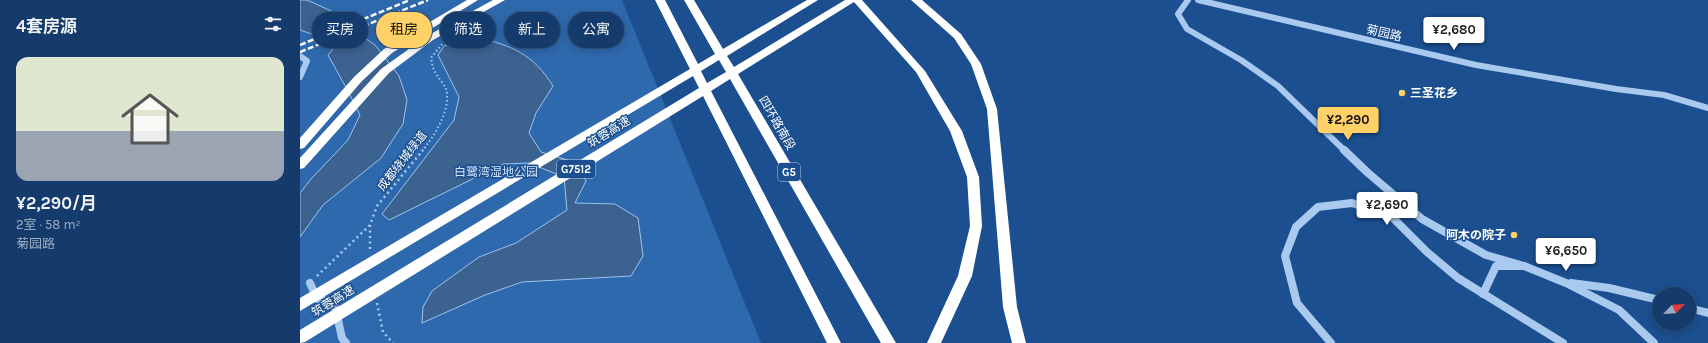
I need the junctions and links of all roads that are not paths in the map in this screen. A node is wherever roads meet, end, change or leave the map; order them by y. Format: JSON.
{"nodes":[{"id":1,"x":473,"y":0,"type":"edge"},
{"id":2,"x":500,"y":0,"type":"edge"},
{"id":3,"x":660,"y":0,"type":"edge"},
{"id":4,"x":689,"y":0,"type":"edge"},
{"id":5,"x":813,"y":0,"type":"edge"},
{"id":6,"x":851,"y":0,"type":"edge"},
{"id":7,"x":857,"y":0,"type":"edge"},
{"id":8,"x":916,"y":0,"type":"edge"},
{"id":9,"x":1188,"y":0,"type":"edge"},
{"id":10,"x":1198,"y":0,"type":"edge"},
{"id":11,"x":300,"y":56,"type":"edge"},
{"id":12,"x":300,"y":77,"type":"edge"},
{"id":13,"x":1708,"y":108,"type":"edge"},
{"id":14,"x":300,"y":145,"type":"edge"},
{"id":15,"x":300,"y":165,"type":"edge"},
{"id":16,"x":1524,"y":266,"type":"junction"},
{"id":17,"x":310,"y":283,"type":"road end"},
{"id":18,"x":1566,"y":283,"type":"junction"},
{"id":19,"x":1483,"y":294,"type":"junction"},
{"id":20,"x":1652,"y":298,"type":"edge"},
{"id":21,"x":300,"y":305,"type":"edge"},
{"id":22,"x":1696,"y":310,"type":"edge"},
{"id":23,"x":1708,"y":313,"type":"edge"},
{"id":24,"x":300,"y":338,"type":"edge"},
{"id":25,"x":346,"y":343,"type":"edge"},
{"id":26,"x":834,"y":343,"type":"edge"},
{"id":27,"x":888,"y":343,"type":"edge"},
{"id":28,"x":934,"y":343,"type":"edge"},
{"id":29,"x":1019,"y":343,"type":"edge"},
{"id":30,"x":1332,"y":343,"type":"edge"},
{"id":31,"x":1563,"y":343,"type":"edge"},
{"id":32,"x":1654,"y":343,"type":"edge"}],
"edges":[{"from":1,"to":14,"type":"highway"},
{"from":2,"to":15,"type":"highway"},
{"from":3,"to":26,"type":"highway"},
{"from":4,"to":27,"type":"highway","name":"四环路南段","number":"G5"},
{"from":5,"to":21,"type":"highway","name":"筑蓉高速","number":"G7512"},
{"from":6,"to":24,"type":"highway","name":"筑蓉高速","number":"G7512"},
{"from":7,"to":28,"type":"highway"},
{"from":8,"to":29,"type":"highway"},
{"from":9,"to":16,"type":"street"},
{"from":10,"to":13,"type":"street","name":"菊园路"},
{"from":11,"to":12,"type":"street"},
{"from":16,"to":18,"type":"street"},
{"from":16,"to":19,"type":"street"},
{"from":17,"to":25,"type":"street"},
{"from":18,"to":20,"type":"street"},
{"from":18,"to":32,"type":"street"},
{"from":19,"to":30,"type":"street"},
{"from":19,"to":31,"type":"street"},
{"from":22,"to":23,"type":"street"}]}
